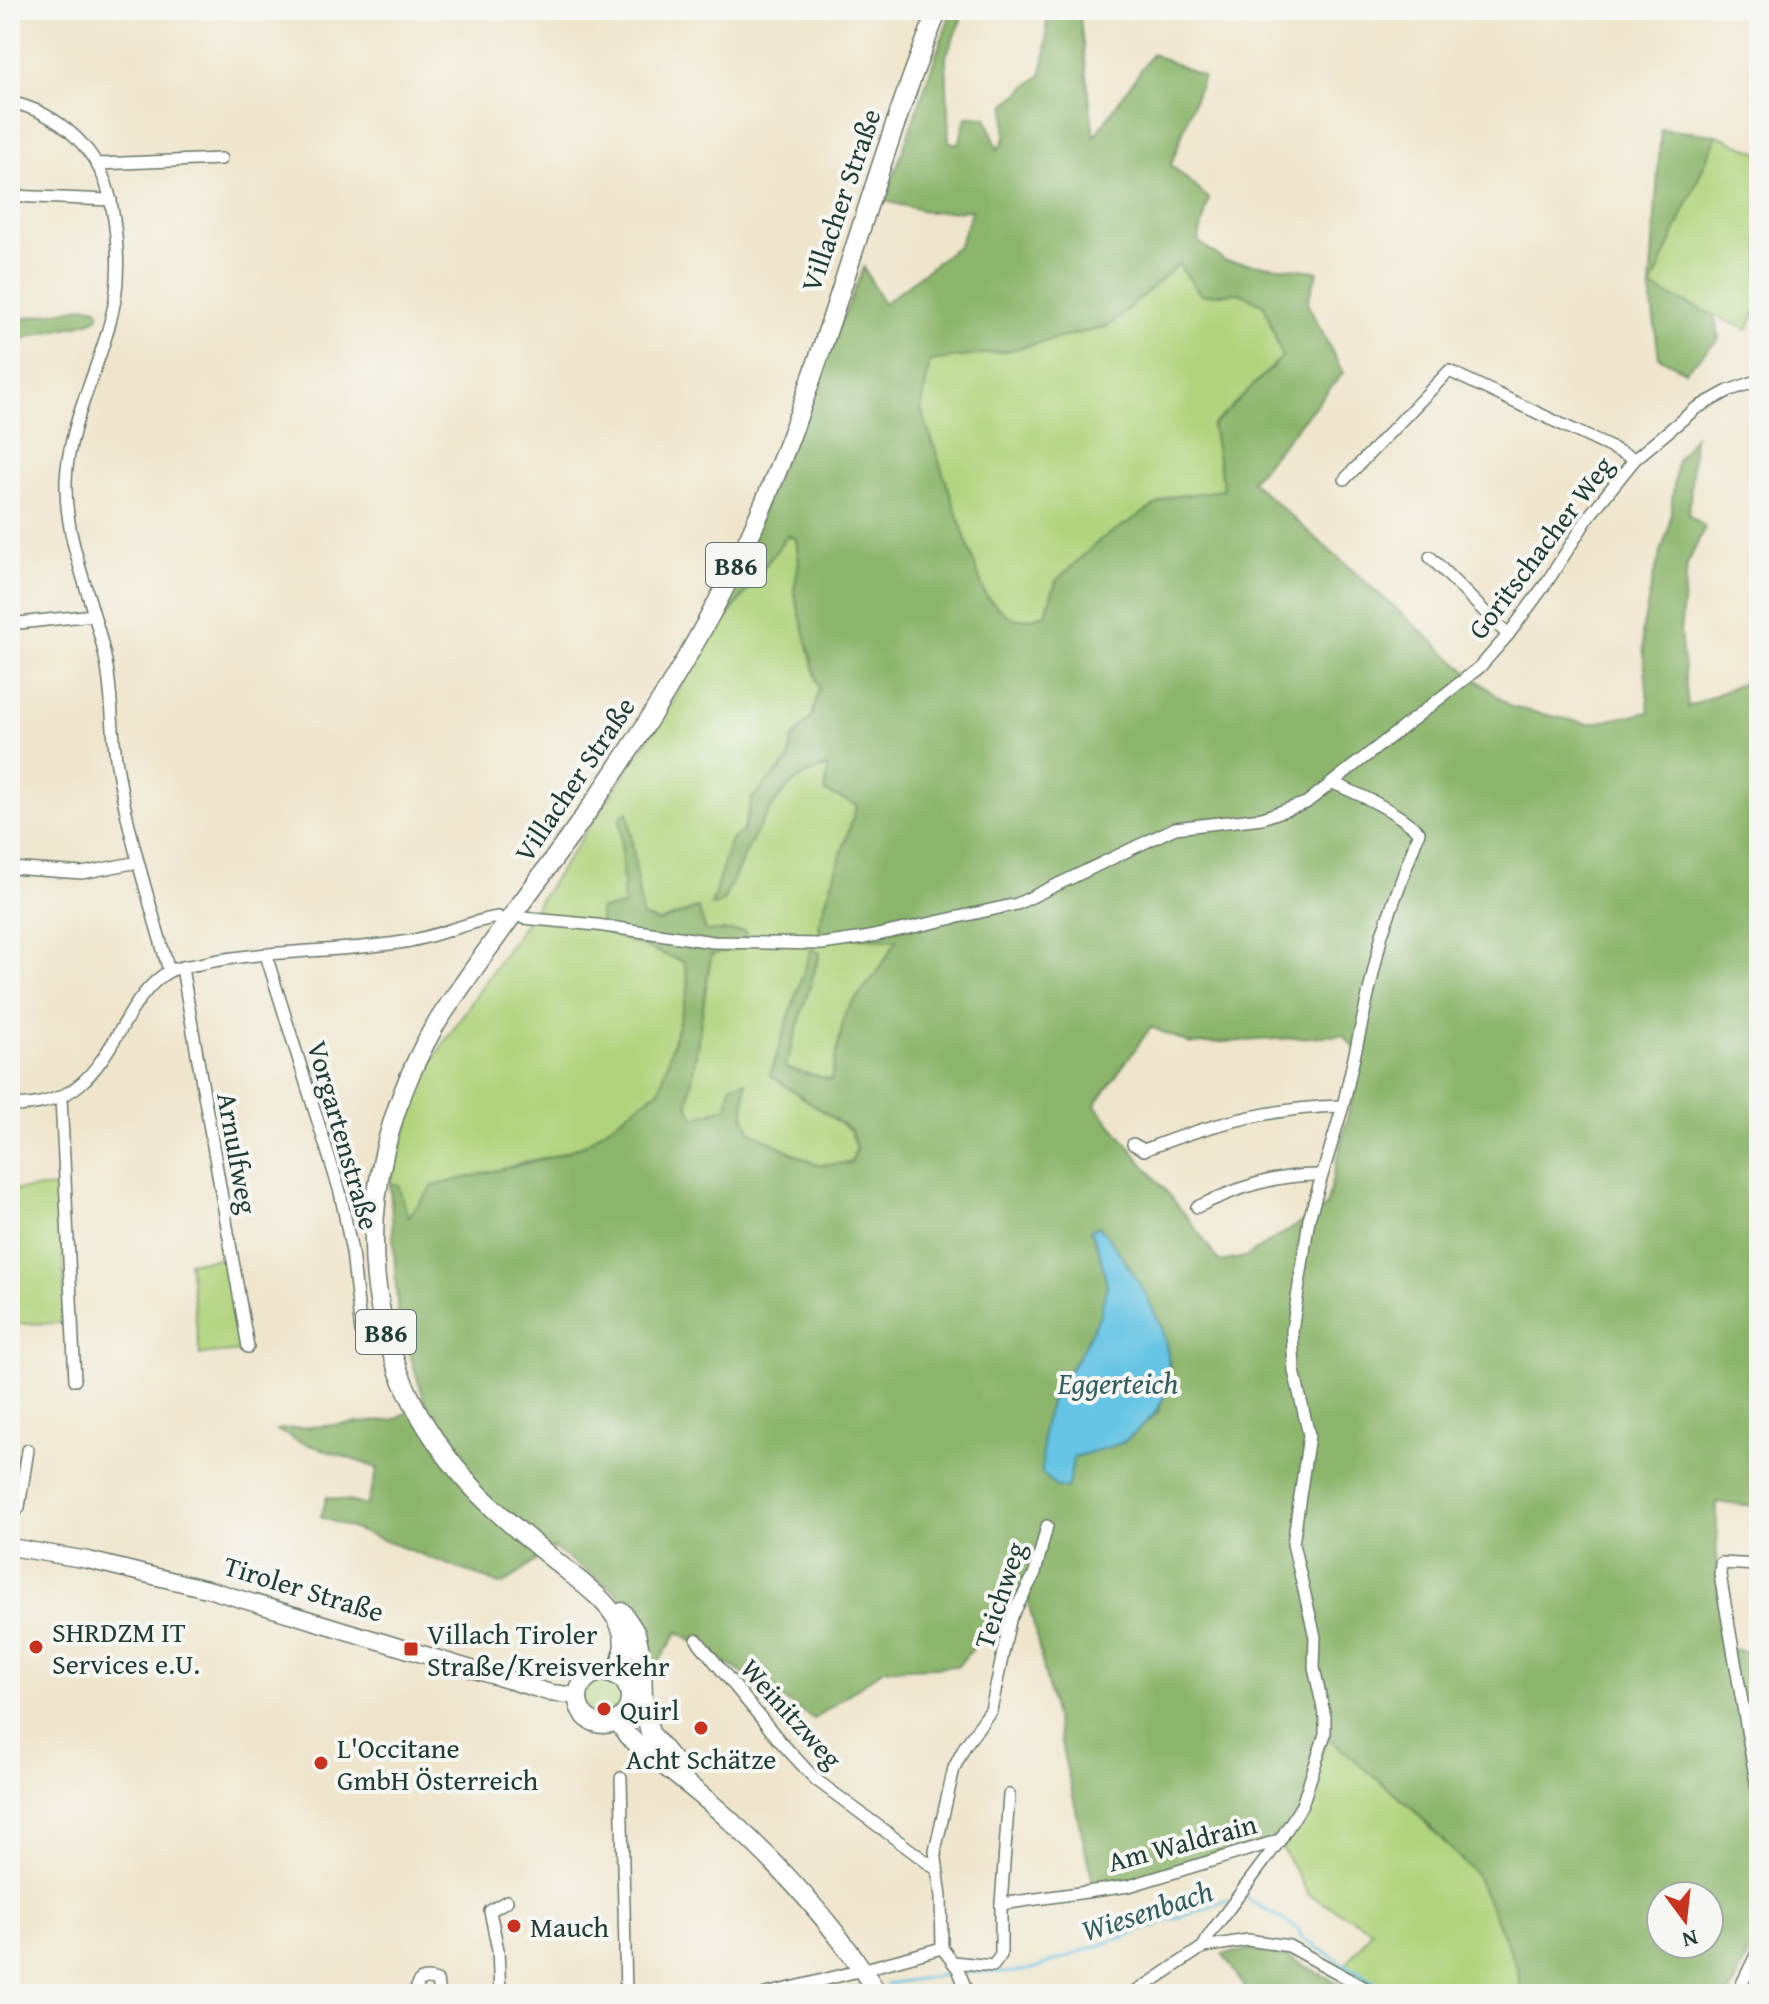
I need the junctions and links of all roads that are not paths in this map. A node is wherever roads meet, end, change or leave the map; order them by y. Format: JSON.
{"nodes":[{"id":1,"x":938,"y":10,"type":"edge"},
{"id":2,"x":10,"y":102,"type":"edge"},
{"id":3,"x":221,"y":159,"type":"dead end"},
{"id":4,"x":98,"y":164,"type":"junction"},
{"id":5,"x":10,"y":196,"type":"edge"},
{"id":6,"x":111,"y":200,"type":"junction"},
{"id":7,"x":1759,"y":380,"type":"edge"},
{"id":8,"x":1635,"y":459,"type":"junction"},
{"id":9,"x":1345,"y":479,"type":"dead end"},
{"id":10,"x":1430,"y":557,"type":"dead end"},
{"id":11,"x":93,"y":615,"type":"junction"},
{"id":12,"x":10,"y":624,"type":"edge"},
{"id":13,"x":1508,"y":635,"type":"junction"},
{"id":14,"x":1333,"y":783,"type":"junction"},
{"id":15,"x":138,"y":862,"type":"junction"},
{"id":16,"x":10,"y":868,"type":"edge"},
{"id":17,"x":498,"y":917,"type":"dead end"},
{"id":18,"x":523,"y":918,"type":"dead end"},
{"id":19,"x":266,"y":955,"type":"junction"},
{"id":20,"x":182,"y":968,"type":"junction"},
{"id":21,"x":169,"y":971,"type":"junction"},
{"id":22,"x":61,"y":1098,"type":"junction"},
{"id":23,"x":10,"y":1106,"type":"edge"},
{"id":24,"x":1343,"y":1106,"type":"junction"},
{"id":25,"x":1133,"y":1144,"type":"dead end"},
{"id":26,"x":1321,"y":1175,"type":"junction"},
{"id":27,"x":1197,"y":1207,"type":"dead end"},
{"id":28,"x":361,"y":1332,"type":"dead end"},
{"id":29,"x":248,"y":1347,"type":"dead end"},
{"id":30,"x":75,"y":1380,"type":"dead end"},
{"id":31,"x":28,"y":1450,"type":"dead end"},
{"id":32,"x":10,"y":1519,"type":"edge"},
{"id":33,"x":1047,"y":1526,"type":"dead end"},
{"id":34,"x":10,"y":1547,"type":"edge"},
{"id":35,"x":1759,"y":1565,"type":"edge"},
{"id":36,"x":590,"y":1589,"type":"junction"},
{"id":37,"x":697,"y":1640,"type":"dead end"},
{"id":38,"x":617,"y":1676,"type":"junction"},
{"id":39,"x":578,"y":1696,"type":"junction"},
{"id":40,"x":617,"y":1720,"type":"junction"},
{"id":41,"x":621,"y":1778,"type":"dead end"},
{"id":42,"x":692,"y":1788,"type":"junction"},
{"id":43,"x":1009,"y":1795,"type":"dead end"},
{"id":44,"x":1759,"y":1799,"type":"edge"},
{"id":45,"x":1280,"y":1840,"type":"junction"},
{"id":46,"x":936,"y":1869,"type":"junction"},
{"id":47,"x":507,"y":1901,"type":"dead end"},
{"id":48,"x":1001,"y":1904,"type":"junction"},
{"id":49,"x":1203,"y":1947,"type":"junction"},
{"id":50,"x":942,"y":1948,"type":"junction"},
{"id":51,"x":1759,"y":1949,"type":"edge"},
{"id":52,"x":862,"y":1969,"type":"junction"},
{"id":53,"x":958,"y":1970,"type":"junction"},
{"id":54,"x":416,"y":1994,"type":"edge"},
{"id":55,"x":439,"y":1994,"type":"edge"},
{"id":56,"x":500,"y":1994,"type":"edge"},
{"id":57,"x":626,"y":1994,"type":"edge"},
{"id":58,"x":765,"y":1994,"type":"edge"},
{"id":59,"x":878,"y":1994,"type":"edge"},
{"id":60,"x":968,"y":1994,"type":"edge"},
{"id":61,"x":1133,"y":1994,"type":"edge"},
{"id":62,"x":1376,"y":1994,"type":"edge"},
{"id":63,"x":1737,"y":1994,"type":"edge"}],
"edges":[{"from":1,"to":36,"type":"main road","name":"Villacher Straße","number":"B86"},
{"from":2,"to":4,"type":"street"},
{"from":3,"to":4,"type":"street"},
{"from":4,"to":6,"type":"street"},
{"from":5,"to":6,"type":"street"},
{"from":6,"to":11,"type":"street"},
{"from":7,"to":8,"type":"street","name":"Goritschacher Weg"},
{"from":8,"to":9,"type":"street"},
{"from":8,"to":13,"type":"street","name":"Goritschacher Weg"},
{"from":10,"to":13,"type":"street"},
{"from":11,"to":12,"type":"street"},
{"from":11,"to":15,"type":"street"},
{"from":13,"to":14,"type":"street","name":"Goritschacher Weg"},
{"from":14,"to":18,"type":"street","name":"Goritschacher Weg"},
{"from":14,"to":24,"type":"street"},
{"from":15,"to":16,"type":"street"},
{"from":15,"to":21,"type":"street"},
{"from":17,"to":19,"type":"street"},
{"from":19,"to":20,"type":"street"},
{"from":19,"to":28,"type":"street","name":"Vorgartenstraße"},
{"from":20,"to":21,"type":"street"},
{"from":20,"to":29,"type":"street","name":"Arnulfweg"},
{"from":21,"to":22,"type":"street"},
{"from":22,"to":23,"type":"street"},
{"from":22,"to":30,"type":"street"},
{"from":24,"to":25,"type":"street"},
{"from":24,"to":26,"type":"street"},
{"from":26,"to":27,"type":"street"},
{"from":26,"to":45,"type":"street"},
{"from":31,"to":32,"type":"street"},
{"from":33,"to":46,"type":"street","name":"Teichweg"},
{"from":34,"to":39,"type":"main road","name":"Tiroler Straße"},
{"from":35,"to":44,"type":"street"},
{"from":36,"to":38,"type":"main road","number":"B86"},
{"from":36,"to":42,"type":"main road","number":"B86"},
{"from":37,"to":46,"type":"street","name":"Weinitzweg"},
{"from":38,"to":39,"type":"main road"},
{"from":38,"to":40,"type":"main road"},
{"from":39,"to":40,"type":"main road"},
{"from":40,"to":42,"type":"main road","number":"B86"},
{"from":41,"to":57,"type":"street"},
{"from":42,"to":52,"type":"main road","number":"B86"},
{"from":43,"to":48,"type":"street"},
{"from":45,"to":48,"type":"street","name":"Am Waldrain"},
{"from":45,"to":49,"type":"street"},
{"from":46,"to":50,"type":"street","name":"Teichweg"},
{"from":47,"to":56,"type":"street"},
{"from":48,"to":53,"type":"street"},
{"from":49,"to":61,"type":"street"},
{"from":49,"to":62,"type":"street"},
{"from":50,"to":52,"type":"street"},
{"from":50,"to":53,"type":"street"},
{"from":51,"to":63,"type":"street"},
{"from":52,"to":58,"type":"street"},
{"from":52,"to":59,"type":"main road","number":"B86"},
{"from":53,"to":60,"type":"street"},
{"from":54,"to":55,"type":"street"}]}
